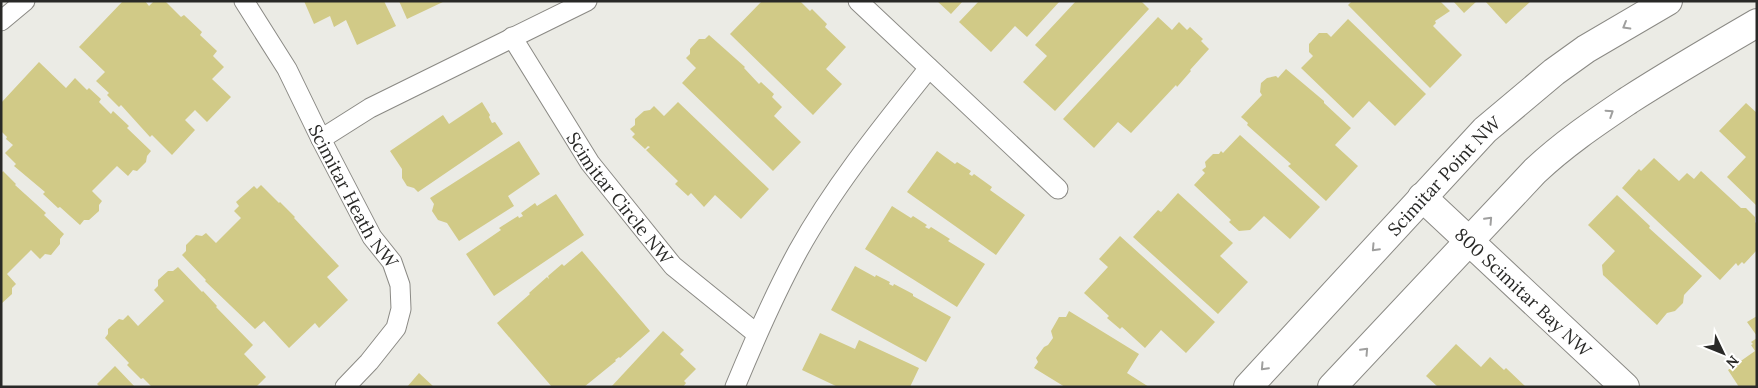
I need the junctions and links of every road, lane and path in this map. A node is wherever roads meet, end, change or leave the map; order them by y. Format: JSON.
{"nodes":[{"id":1,"x":26,"y":1,"type":"edge"},
{"id":2,"x":244,"y":1,"type":"edge"},
{"id":3,"x":587,"y":1,"type":"edge"},
{"id":4,"x":858,"y":1,"type":"edge"},
{"id":5,"x":1668,"y":1,"type":"edge"},
{"id":6,"x":1,"y":21,"type":"edge"},
{"id":7,"x":1757,"y":23,"type":"edge"},
{"id":8,"x":512,"y":37,"type":"junction"},
{"id":9,"x":929,"y":68,"type":"junction"},
{"id":10,"x":321,"y":139,"type":"junction"},
{"id":11,"x":1058,"y":189,"type":"dead end"},
{"id":12,"x":1422,"y":197,"type":"junction"},
{"id":13,"x":1469,"y":241,"type":"junction"},
{"id":14,"x":757,"y":334,"type":"junction"},
{"id":15,"x":345,"y":387,"type":"edge"},
{"id":16,"x":736,"y":387,"type":"edge"},
{"id":17,"x":1248,"y":387,"type":"edge"},
{"id":18,"x":1332,"y":387,"type":"edge"},
{"id":19,"x":1625,"y":387,"type":"edge"}],
"edges":[{"from":1,"to":6,"type":"lane"},
{"from":2,"to":10,"type":"lane","name":"Scimitar Heath NW"},
{"from":3,"to":8,"type":"lane"},
{"from":4,"to":9,"type":"lane"},
{"from":5,"to":12,"type":"street","name":"Scimitar Point NW","one_way":true},
{"from":13,"to":7,"type":"street","one_way":true},
{"from":8,"to":10,"type":"lane"},
{"from":8,"to":14,"type":"lane","name":"Scimitar Circle NW"},
{"from":9,"to":11,"type":"lane"},
{"from":9,"to":14,"type":"lane"},
{"from":10,"to":15,"type":"lane","name":"Scimitar Heath NW"},
{"from":12,"to":13,"type":"street","name":"800 Scimitar Bay NW"},
{"from":12,"to":17,"type":"street","name":"Scimitar Point NW","one_way":true},
{"from":18,"to":13,"type":"street","one_way":true},
{"from":13,"to":19,"type":"street","name":"800 Scimitar Bay NW"},
{"from":14,"to":16,"type":"lane"}]}
